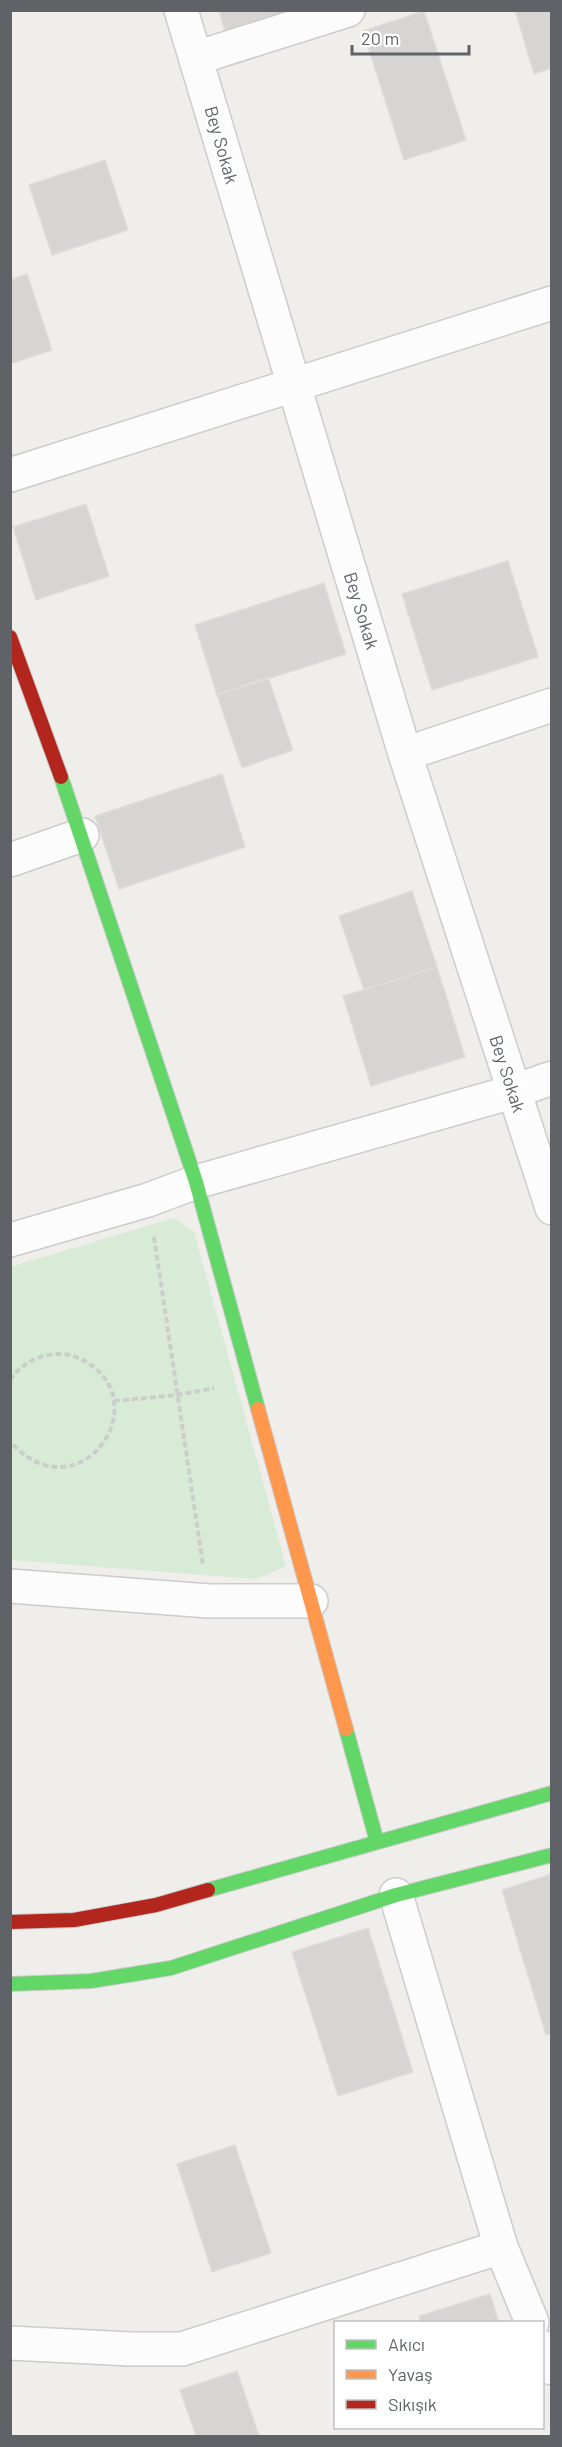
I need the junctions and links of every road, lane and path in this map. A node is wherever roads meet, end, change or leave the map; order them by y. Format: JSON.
{"nodes":[{"id":1,"x":181,"y":10,"type":"edge"},
{"id":2,"x":348,"y":10,"type":"edge"},
{"id":3,"x":196,"y":58,"type":"junction"},
{"id":4,"x":552,"y":303,"type":"edge"},
{"id":5,"x":292,"y":386,"type":"junction"},
{"id":6,"x":10,"y":475,"type":"edge"},
{"id":7,"x":10,"y":637,"type":"edge"},
{"id":8,"x":552,"y":705,"type":"edge"},
{"id":9,"x":405,"y":754,"type":"junction"},
{"id":10,"x":82,"y":836,"type":"junction"},
{"id":11,"x":10,"y":860,"type":"edge"},
{"id":12,"x":552,"y":1078,"type":"edge"},
{"id":13,"x":512,"y":1092,"type":"junction"},
{"id":14,"x":195,"y":1182,"type":"junction"},
{"id":15,"x":148,"y":1200,"type":"junction"},
{"id":16,"x":552,"y":1208,"type":"edge"},
{"id":17,"x":10,"y":1240,"type":"edge"},
{"id":18,"x":10,"y":1380,"type":"edge"},
{"id":19,"x":252,"y":1381,"type":"junction"},
{"id":20,"x":177,"y":1395,"type":"junction"},
{"id":21,"x":114,"y":1401,"type":"junction"},
{"id":22,"x":10,"y":1441,"type":"edge"},
{"id":23,"x":10,"y":1586,"type":"edge"},
{"id":24,"x":209,"y":1601,"type":"junction"},
{"id":25,"x":311,"y":1601,"type":"junction"},
{"id":26,"x":552,"y":1793,"type":"edge"},
{"id":27,"x":377,"y":1842,"type":"junction"},
{"id":28,"x":552,"y":1855,"type":"edge"},
{"id":29,"x":396,"y":1895,"type":"junction"},
{"id":30,"x":10,"y":1922,"type":"edge"},
{"id":31,"x":10,"y":1984,"type":"edge"},
{"id":32,"x":501,"y":2247,"type":"junction"},
{"id":33,"x":532,"y":2321,"type":"edge"},
{"id":34,"x":10,"y":2343,"type":"edge"},
{"id":35,"x":544,"y":2349,"type":"edge"},
{"id":36,"x":552,"y":2368,"type":"edge"}],
"edges":[{"from":1,"to":3,"type":"street","name":"Bey Sokak"},
{"from":2,"to":3,"type":"street"},
{"from":3,"to":5,"type":"street","name":"Bey Sokak"},
{"from":4,"to":5,"type":"street"},
{"from":5,"to":6,"type":"street"},
{"from":5,"to":9,"type":"street","name":"Bey Sokak"},
{"from":7,"to":10,"type":"street"},
{"from":8,"to":9,"type":"street"},
{"from":9,"to":13,"type":"street","name":"Bey Sokak"},
{"from":10,"to":11,"type":"street"},
{"from":10,"to":14,"type":"street"},
{"from":12,"to":13,"type":"street"},
{"from":13,"to":14,"type":"street"},
{"from":13,"to":16,"type":"street","name":"Bey Sokak"},
{"from":14,"to":15,"type":"street"},
{"from":14,"to":19,"type":"street"},
{"from":15,"to":17,"type":"street"},
{"from":15,"to":20,"type":"path"},
{"from":18,"to":21,"type":"path"},
{"from":19,"to":20,"type":"path"},
{"from":19,"to":25,"type":"street"},
{"from":20,"to":21,"type":"path"},
{"from":20,"to":24,"type":"path"},
{"from":21,"to":22,"type":"path"},
{"from":23,"to":24,"type":"street"},
{"from":24,"to":25,"type":"street"},
{"from":25,"to":27,"type":"street"},
{"from":26,"to":27,"type":"street"},
{"from":27,"to":30,"type":"street"},
{"from":28,"to":29,"type":"street"},
{"from":29,"to":31,"type":"street"},
{"from":29,"to":32,"type":"street"},
{"from":32,"to":33,"type":"street"},
{"from":32,"to":34,"type":"street"},
{"from":35,"to":36,"type":"street"}]}
